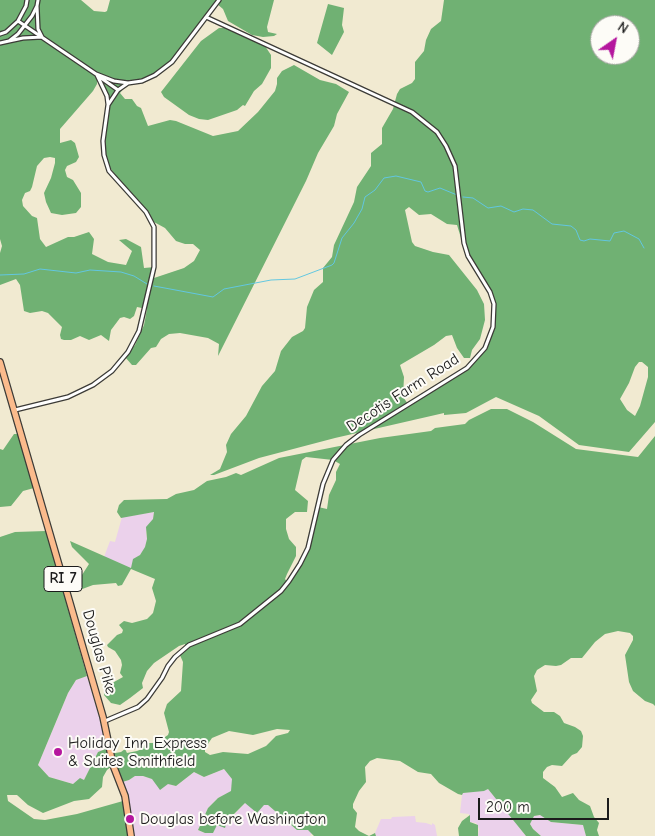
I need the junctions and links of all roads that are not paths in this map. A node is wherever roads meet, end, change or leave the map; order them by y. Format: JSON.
{"nodes":[{"id":1,"x":27,"y":0,"type":"edge"},
{"id":2,"x":38,"y":0,"type":"edge"},
{"id":3,"x":219,"y":0,"type":"edge"},
{"id":4,"x":37,"y":6,"type":"junction"},
{"id":5,"x":206,"y":17,"type":"junction"},
{"id":6,"x":18,"y":21,"type":"junction"},
{"id":7,"x":25,"y":26,"type":"junction"},
{"id":8,"x":0,"y":34,"type":"edge"},
{"id":9,"x":42,"y":37,"type":"junction"},
{"id":10,"x":9,"y":41,"type":"junction"},
{"id":11,"x":0,"y":44,"type":"edge"},
{"id":12,"x":96,"y":74,"type":"junction"},
{"id":13,"x":128,"y":84,"type":"junction"},
{"id":14,"x":118,"y":90,"type":"junction"},
{"id":15,"x":108,"y":105,"type":"junction"},
{"id":16,"x":0,"y":362,"type":"edge"},
{"id":17,"x":15,"y":410,"type":"junction"},
{"id":18,"x":104,"y":721,"type":"junction"},
{"id":19,"x":132,"y":836,"type":"edge"}],
"edges":[{"from":1,"to":6,"type":"street"},
{"from":2,"to":4,"type":"street"},
{"from":3,"to":5,"type":"street"},
{"from":4,"to":7,"type":"street"},
{"from":4,"to":9,"type":"street"},
{"from":5,"to":13,"type":"street"},
{"from":5,"to":18,"type":"street","name":"Decotis Farm Road"},
{"from":6,"to":7,"type":"street"},
{"from":6,"to":8,"type":"street"},
{"from":7,"to":9,"type":"street"},
{"from":7,"to":10,"type":"street"},
{"from":9,"to":10,"type":"street"},
{"from":9,"to":12,"type":"street"},
{"from":10,"to":11,"type":"street"},
{"from":12,"to":13,"type":"street"},
{"from":12,"to":14,"type":"street"},
{"from":12,"to":15,"type":"street"},
{"from":13,"to":14,"type":"street"},
{"from":14,"to":15,"type":"street"},
{"from":15,"to":17,"type":"street"},
{"from":16,"to":17,"type":"main road","name":"Douglas Pike","number":"RI 7"},
{"from":17,"to":18,"type":"main road","name":"Douglas Pike","number":"RI 7"},
{"from":18,"to":19,"type":"main road","name":"Douglas Pike","number":"RI 7"}]}
